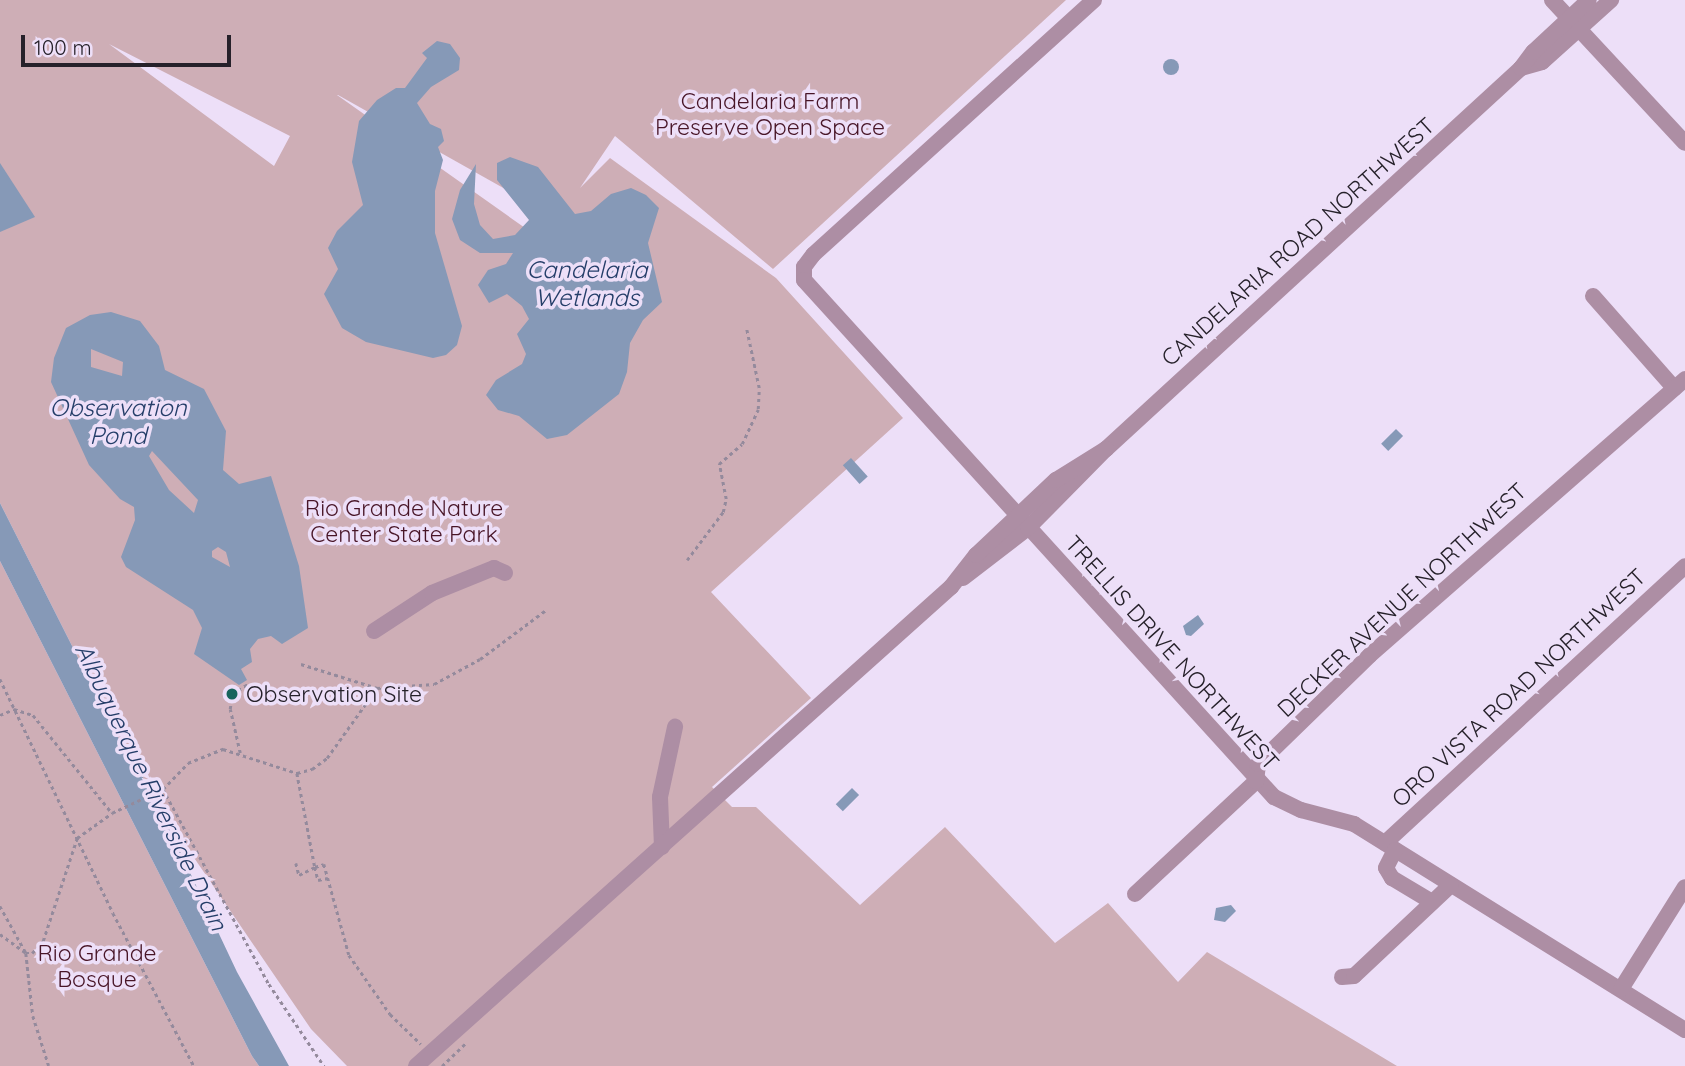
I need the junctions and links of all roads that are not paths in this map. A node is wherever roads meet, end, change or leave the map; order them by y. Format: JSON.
{"nodes":[{"id":1,"x":1094,"y":0,"type":"edge"},
{"id":2,"x":1552,"y":0,"type":"edge"},
{"id":3,"x":1589,"y":0,"type":"edge"},
{"id":4,"x":1611,"y":0,"type":"edge"},
{"id":5,"x":1574,"y":24,"type":"junction"},
{"id":6,"x":1685,"y":143,"type":"edge"},
{"id":7,"x":1593,"y":296,"type":"dead end"},
{"id":8,"x":1680,"y":384,"type":"edge"},
{"id":9,"x":1106,"y":449,"type":"junction"},
{"id":10,"x":1016,"y":516,"type":"junction"},
{"id":11,"x":1028,"y":528,"type":"junction"},
{"id":12,"x":1685,"y":566,"type":"edge"},
{"id":13,"x":505,"y":573,"type":"dead end"},
{"id":14,"x":957,"y":580,"type":"junction"},
{"id":15,"x":374,"y":631,"type":"dead end"},
{"id":16,"x":675,"y":727,"type":"dead end"},
{"id":17,"x":1256,"y":781,"type":"junction"},
{"id":18,"x":1390,"y":846,"type":"junction"},
{"id":19,"x":662,"y":847,"type":"junction"},
{"id":20,"x":1451,"y":884,"type":"junction"},
{"id":21,"x":1685,"y":887,"type":"edge"},
{"id":22,"x":1135,"y":894,"type":"dead end"},
{"id":23,"x":1433,"y":902,"type":"junction"},
{"id":24,"x":1342,"y":977,"type":"dead end"},
{"id":25,"x":1621,"y":989,"type":"junction"},
{"id":26,"x":1685,"y":1030,"type":"edge"},
{"id":27,"x":416,"y":1066,"type":"edge"}],
"edges":[{"from":1,"to":10,"type":"street","name":"TRELLIS DRIVE NORTHWEST"},
{"from":2,"to":5,"type":"street"},
{"from":3,"to":5,"type":"street","name":"CANDELARIA ROAD NORTHWEST"},
{"from":4,"to":5,"type":"street","name":"CANDELARIA ROAD NORTHWEST"},
{"from":5,"to":6,"type":"street"},
{"from":5,"to":9,"type":"street","name":"CANDELARIA ROAD NORTHWEST"},
{"from":7,"to":8,"type":"street"},
{"from":8,"to":17,"type":"street","name":"DECKER AVENUE NORTHWEST"},
{"from":9,"to":10,"type":"street","name":"CANDELARIA ROAD NORTHWEST"},
{"from":9,"to":11,"type":"street","name":"CANDELARIA ROAD NORTHWEST"},
{"from":10,"to":11,"type":"street","name":"TRELLIS DRIVE NORTHWEST"},
{"from":10,"to":14,"type":"street","name":"CANDELARIA ROAD NORTHWEST"},
{"from":11,"to":14,"type":"street","name":"CANDELARIA ROAD NORTHWEST"},
{"from":11,"to":17,"type":"street","name":"TRELLIS DRIVE NORTHWEST"},
{"from":12,"to":18,"type":"street","name":"ORO VISTA ROAD NORTHWEST"},
{"from":13,"to":15,"type":"street"},
{"from":14,"to":19,"type":"street","name":"CANDELARIA ROAD NORTHWEST"},
{"from":16,"to":19,"type":"street"},
{"from":17,"to":18,"type":"street","name":"TRELLIS DRIVE NORTHWEST"},
{"from":17,"to":22,"type":"street","name":"DECKER AVENUE NORTHWEST"},
{"from":18,"to":20,"type":"street","name":"TRELLIS DRIVE NORTHWEST"},
{"from":18,"to":23,"type":"street"},
{"from":19,"to":27,"type":"street","name":"CANDELARIA ROAD NORTHWEST"},
{"from":20,"to":23,"type":"street"},
{"from":20,"to":25,"type":"street","name":"TRELLIS DRIVE NORTHWEST"},
{"from":21,"to":25,"type":"street"},
{"from":23,"to":24,"type":"street"},
{"from":25,"to":26,"type":"street","name":"TRELLIS DRIVE NORTHWEST"}]}
